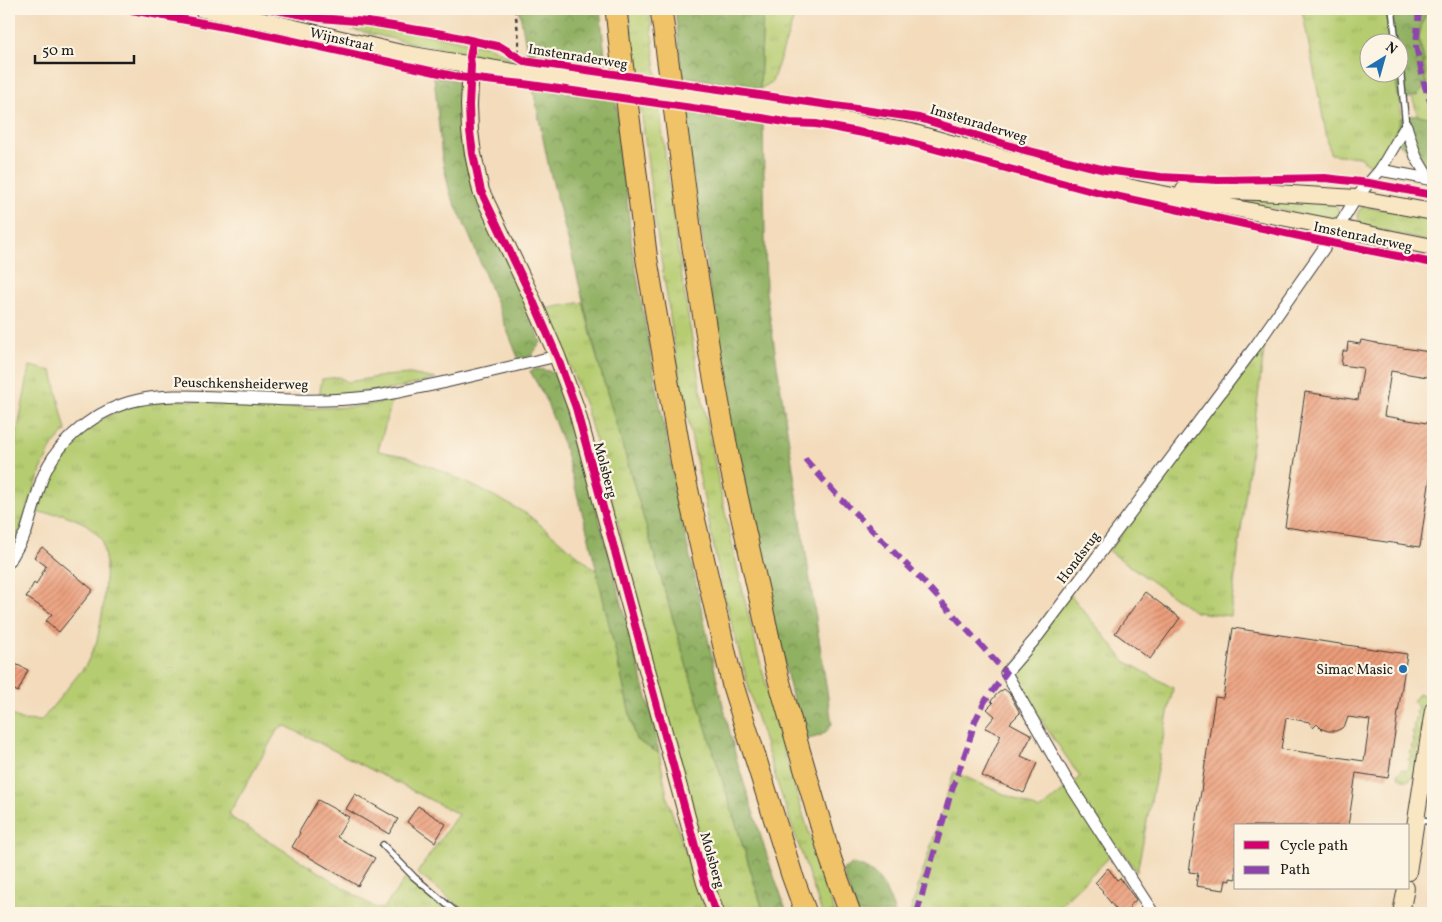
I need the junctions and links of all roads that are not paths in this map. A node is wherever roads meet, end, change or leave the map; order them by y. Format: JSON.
{"nodes":[{"id":1,"x":202,"y":9,"type":"edge"},
{"id":2,"x":616,"y":9,"type":"edge"},
{"id":3,"x":661,"y":9,"type":"edge"},
{"id":4,"x":1392,"y":9,"type":"edge"},
{"id":5,"x":1395,"y":32,"type":"edge"},
{"id":6,"x":471,"y":65,"type":"junction"},
{"id":7,"x":526,"y":68,"type":"joint"},
{"id":8,"x":1402,"y":82,"type":"edge"},
{"id":9,"x":1406,"y":126,"type":"junction"},
{"id":10,"x":1380,"y":170,"type":"junction"},
{"id":11,"x":1431,"y":179,"type":"edge"},
{"id":12,"x":1137,"y":190,"type":"junction"},
{"id":13,"x":1356,"y":198,"type":"junction"},
{"id":14,"x":1433,"y":212,"type":"edge"},
{"id":15,"x":1338,"y":228,"type":"junction"},
{"id":16,"x":1433,"y":248,"type":"edge"},
{"id":17,"x":557,"y":356,"type":"junction"},
{"id":18,"x":9,"y":562,"type":"edge"},
{"id":19,"x":1433,"y":710,"type":"edge"},
{"id":20,"x":1425,"y":821,"type":"edge"},
{"id":21,"x":383,"y":846,"type":"dead end"},
{"id":22,"x":1410,"y":866,"type":"edge"},
{"id":23,"x":1406,"y":890,"type":"edge"},
{"id":24,"x":457,"y":913,"type":"edge"},
{"id":25,"x":716,"y":913,"type":"edge"},
{"id":26,"x":806,"y":913,"type":"edge"},
{"id":27,"x":850,"y":913,"type":"edge"},
{"id":28,"x":1153,"y":913,"type":"edge"},
{"id":29,"x":1401,"y":913,"type":"edge"}],
"edges":[{"from":1,"to":6,"type":"street","name":"Wijnstraat"},
{"from":2,"to":26,"type":"highway"},
{"from":3,"to":27,"type":"highway"},
{"from":4,"to":5,"type":"lane"},
{"from":6,"to":7,"type":"street","name":"Wijnstraat"},
{"from":6,"to":17,"type":"street","name":"Molsberg"},
{"from":7,"to":12,"type":"street","name":"Imstenraderweg","bridge":true},
{"from":8,"to":9,"type":"lane"},
{"from":9,"to":10,"type":"street"},
{"from":9,"to":11,"type":"street"},
{"from":10,"to":11,"type":"street"},
{"from":10,"to":13,"type":"street"},
{"from":12,"to":13,"type":"street","name":"Imstenraderweg"},
{"from":12,"to":15,"type":"street","name":"Imstenraderweg"},
{"from":13,"to":14,"type":"street","name":"Imstenraderweg"},
{"from":13,"to":15,"type":"street"},
{"from":15,"to":16,"type":"street","name":"Imstenraderweg"},
{"from":15,"to":28,"type":"street","name":"Hondsrug"},
{"from":17,"to":18,"type":"street","name":"Peuschkensheiderweg"},
{"from":17,"to":25,"type":"street","name":"Molsberg"},
{"from":19,"to":20,"type":"street"},
{"from":20,"to":22,"type":"street"},
{"from":21,"to":24,"type":"lane"},
{"from":23,"to":29,"type":"street"}]}
